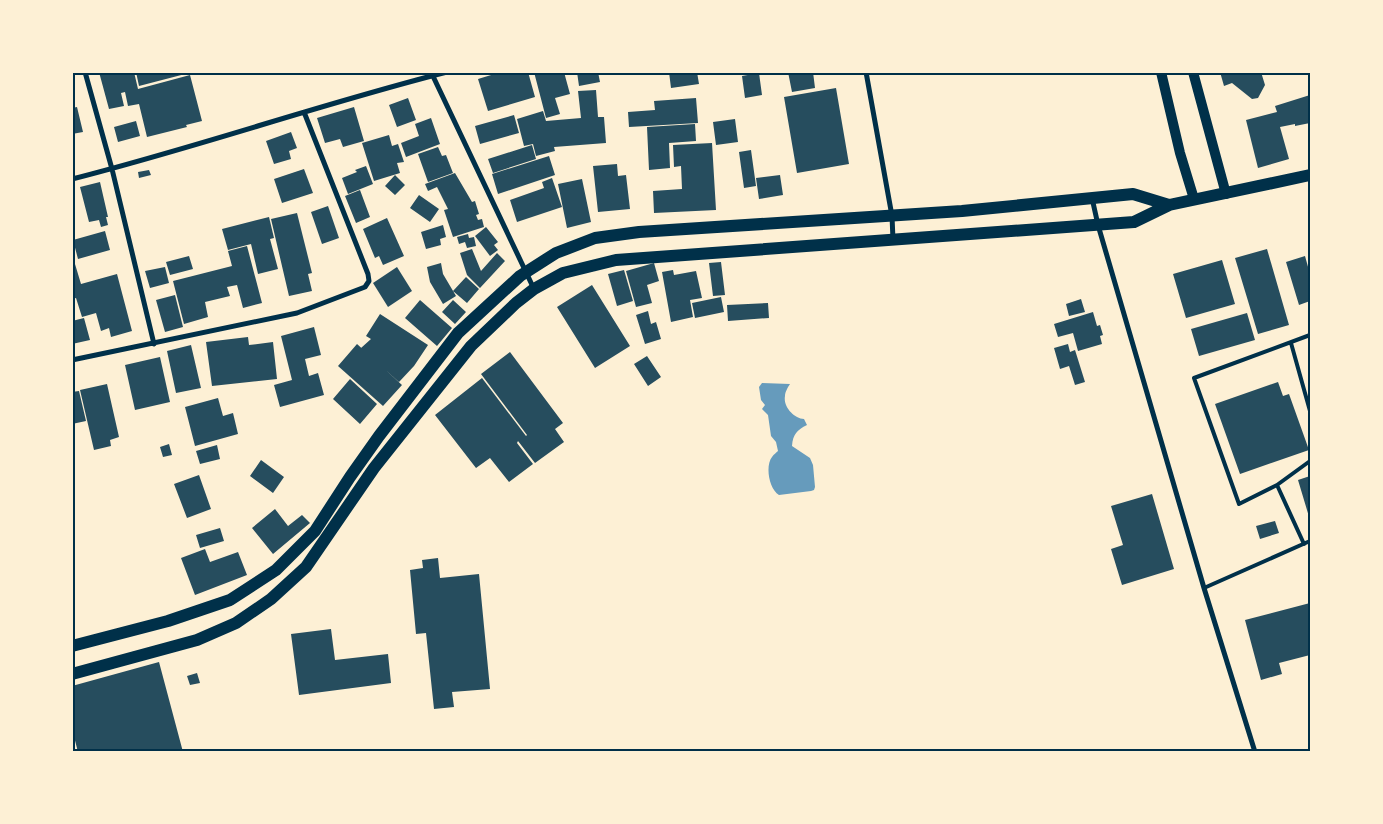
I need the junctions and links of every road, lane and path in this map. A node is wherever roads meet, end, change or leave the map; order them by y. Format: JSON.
{"nodes":[{"id":1,"x":85,"y":72,"type":"edge"},
{"id":2,"x":447,"y":72,"type":"edge"},
{"id":3,"x":866,"y":72,"type":"edge"},
{"id":4,"x":1162,"y":72,"type":"edge"},
{"id":5,"x":1193,"y":72,"type":"edge"},
{"id":6,"x":432,"y":74,"type":"edge"},
{"id":7,"x":304,"y":112,"type":"junction"},
{"id":8,"x":112,"y":169,"type":"junction"},
{"id":9,"x":1310,"y":175,"type":"edge"},
{"id":10,"x":72,"y":179,"type":"edge"},
{"id":11,"x":1226,"y":194,"type":"junction"},
{"id":12,"x":1092,"y":198,"type":"junction"},
{"id":13,"x":1194,"y":199,"type":"junction"},
{"id":14,"x":1169,"y":205,"type":"junction"},
{"id":15,"x":892,"y":216,"type":"junction"},
{"id":16,"x":1098,"y":225,"type":"junction"},
{"id":17,"x":892,"y":241,"type":"junction"},
{"id":18,"x":526,"y":272,"type":"junction"},
{"id":19,"x":534,"y":289,"type":"junction"},
{"id":20,"x":1310,"y":335,"type":"edge"},
{"id":21,"x":1291,"y":343,"type":"junction"},
{"id":22,"x":154,"y":344,"type":"junction"},
{"id":23,"x":72,"y":360,"type":"edge"},
{"id":24,"x":1310,"y":411,"type":"edge"},
{"id":25,"x":1310,"y":461,"type":"edge"},
{"id":26,"x":1277,"y":485,"type":"junction"},
{"id":27,"x":1310,"y":542,"type":"edge"},
{"id":28,"x":1304,"y":544,"type":"junction"},
{"id":29,"x":1204,"y":588,"type":"junction"},
{"id":30,"x":72,"y":646,"type":"edge"},
{"id":31,"x":72,"y":674,"type":"edge"},
{"id":32,"x":1256,"y":752,"type":"edge"}],
"edges":[{"from":1,"to":8,"type":"street"},
{"from":2,"to":6,"type":"street"},
{"from":3,"to":15,"type":"street"},
{"from":4,"to":13,"type":"main road"},
{"from":5,"to":11,"type":"main road"},
{"from":6,"to":7,"type":"street"},
{"from":6,"to":18,"type":"street"},
{"from":7,"to":8,"type":"street"},
{"from":7,"to":22,"type":"street"},
{"from":8,"to":10,"type":"street"},
{"from":8,"to":22,"type":"street"},
{"from":9,"to":11,"type":"main road"},
{"from":11,"to":13,"type":"main road"},
{"from":12,"to":14,"type":"main road"},
{"from":12,"to":15,"type":"main road"},
{"from":12,"to":16,"type":"street"},
{"from":13,"to":14,"type":"main road"},
{"from":14,"to":16,"type":"main road"},
{"from":15,"to":17,"type":"street"},
{"from":15,"to":18,"type":"main road"},
{"from":16,"to":17,"type":"main road"},
{"from":16,"to":29,"type":"street"},
{"from":17,"to":19,"type":"main road"},
{"from":18,"to":19,"type":"street"},
{"from":18,"to":30,"type":"main road"},
{"from":19,"to":31,"type":"main road"},
{"from":20,"to":21,"type":"lane"},
{"from":21,"to":24,"type":"lane"},
{"from":21,"to":26,"type":"lane"},
{"from":22,"to":23,"type":"street"},
{"from":25,"to":26,"type":"lane"},
{"from":26,"to":28,"type":"lane"},
{"from":27,"to":28,"type":"lane"},
{"from":28,"to":29,"type":"lane"},
{"from":29,"to":32,"type":"street"}]}
